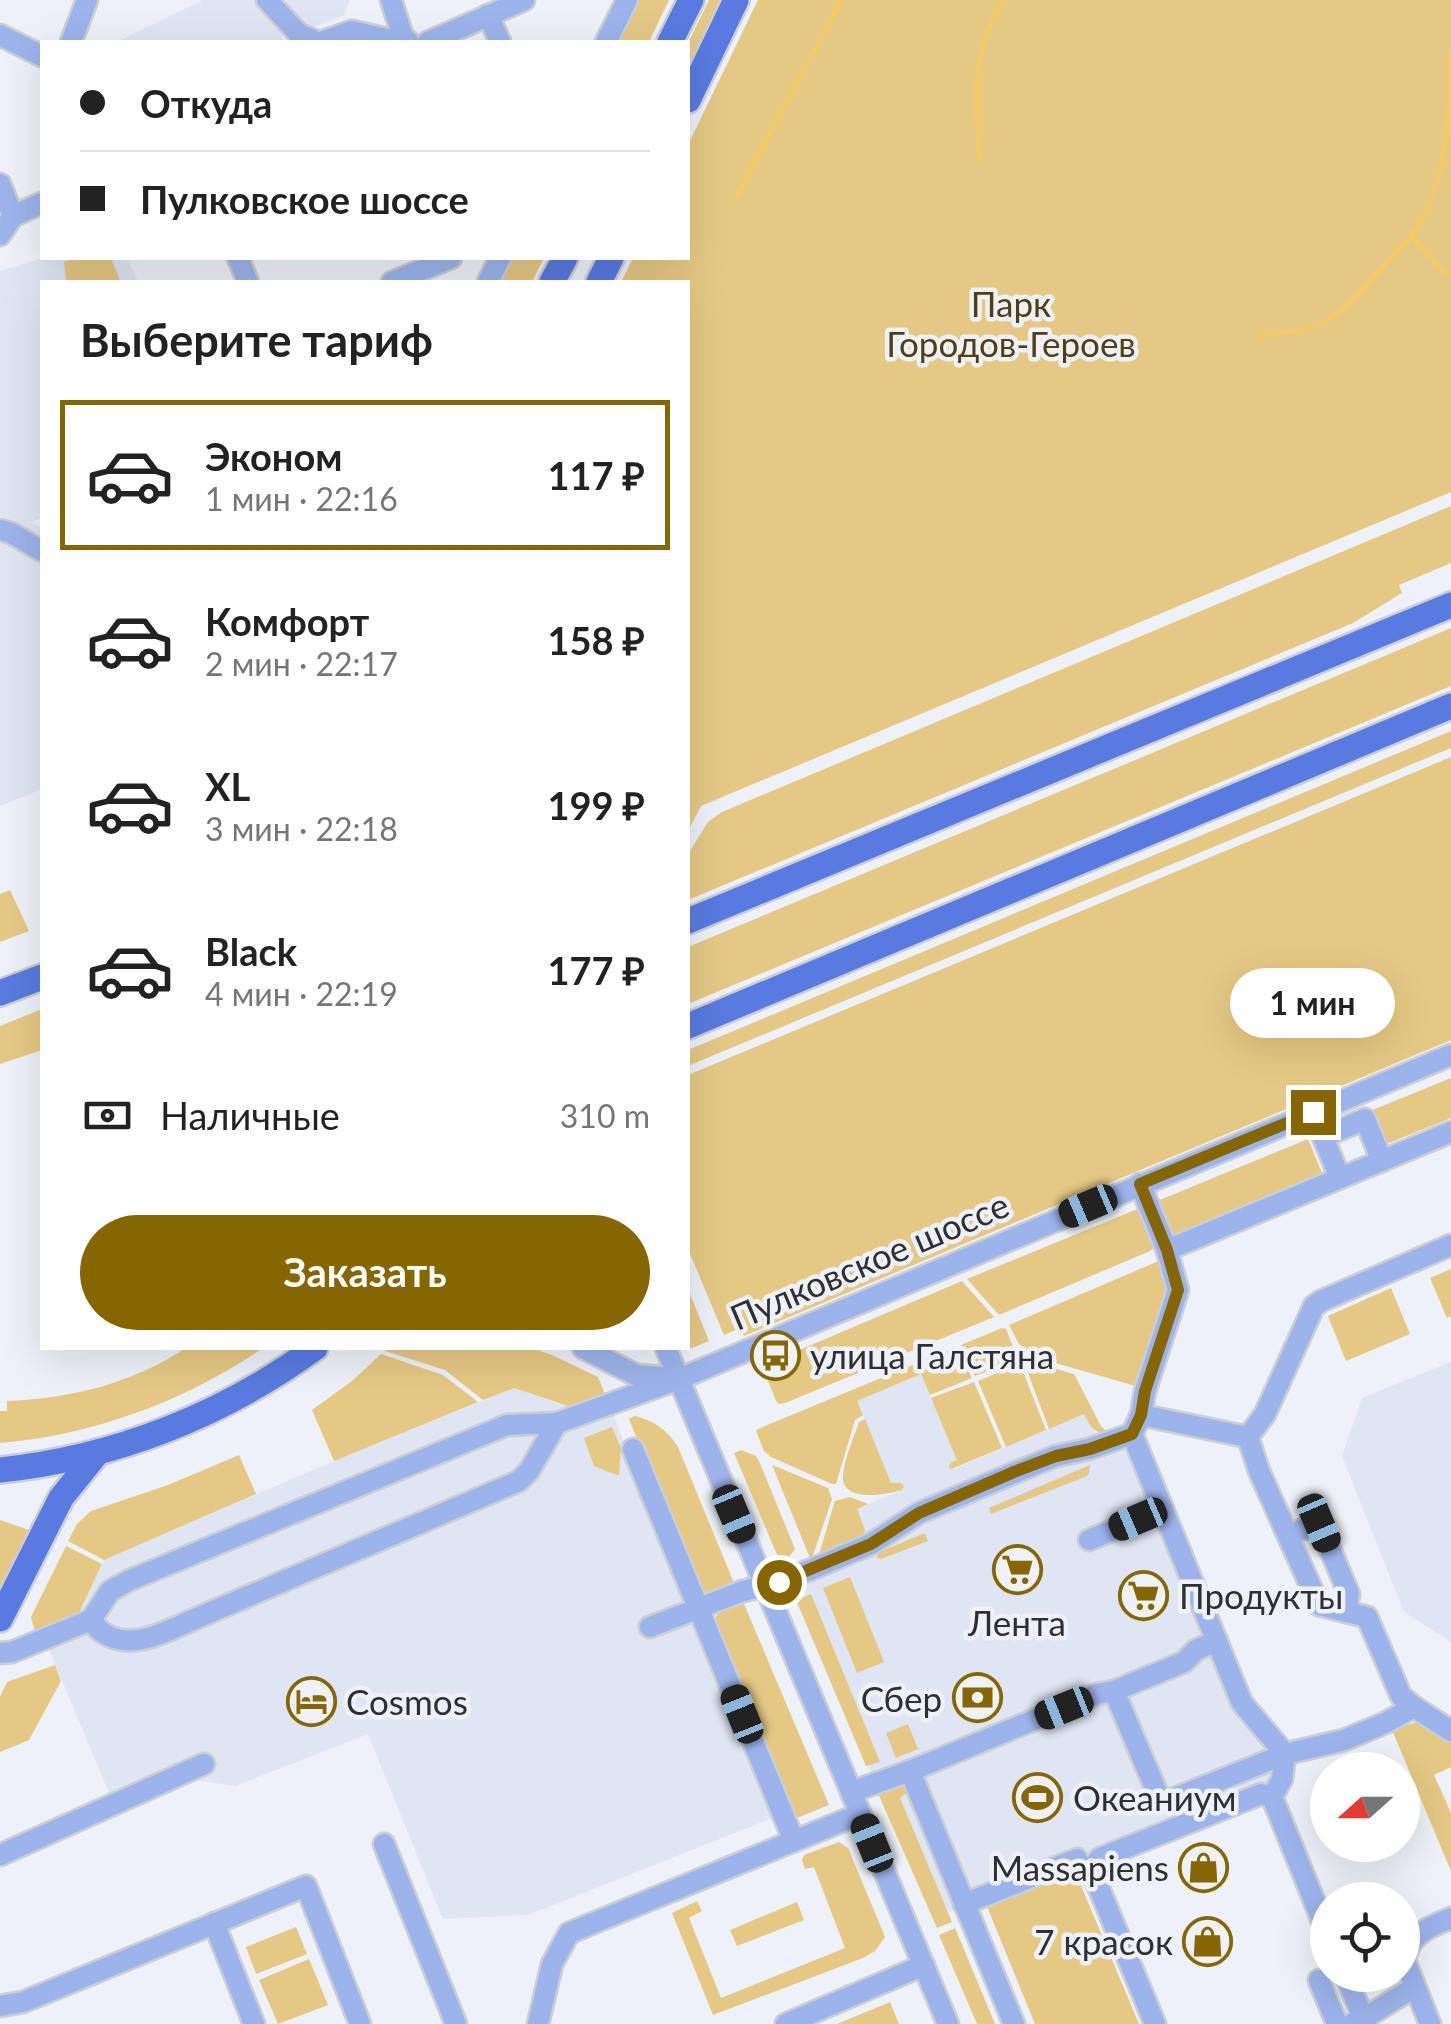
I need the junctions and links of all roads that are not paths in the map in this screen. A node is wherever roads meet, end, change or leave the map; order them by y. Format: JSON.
{"nodes":[{"id":1,"x":87,"y":0,"type":"edge"},
{"id":2,"x":267,"y":0,"type":"edge"},
{"id":3,"x":391,"y":0,"type":"edge"},
{"id":4,"x":524,"y":0,"type":"edge"},
{"id":5,"x":627,"y":0,"type":"edge"},
{"id":6,"x":690,"y":0,"type":"edge"},
{"id":7,"x":736,"y":0,"type":"edge"},
{"id":8,"x":488,"y":14,"type":"junction"},
{"id":9,"x":0,"y":35,"type":"edge"},
{"id":10,"x":72,"y":40,"type":"edge"},
{"id":11,"x":315,"y":40,"type":"edge"},
{"id":12,"x":326,"y":40,"type":"edge"},
{"id":13,"x":390,"y":40,"type":"edge"},
{"id":14,"x":407,"y":40,"type":"edge"},
{"id":15,"x":432,"y":40,"type":"edge"},
{"id":16,"x":499,"y":40,"type":"edge"},
{"id":17,"x":607,"y":40,"type":"edge"},
{"id":18,"x":671,"y":40,"type":"edge"},
{"id":19,"x":40,"y":55,"type":"edge"},
{"id":20,"x":690,"y":96,"type":"edge"},
{"id":21,"x":0,"y":184,"type":"edge"},
{"id":22,"x":40,"y":204,"type":"edge"},
{"id":23,"x":14,"y":216,"type":"junction"},
{"id":24,"x":0,"y":235,"type":"edge"},
{"id":25,"x":446,"y":260,"type":"edge"},
{"id":26,"x":397,"y":280,"type":"edge"},
{"id":27,"x":0,"y":530,"type":"edge"},
{"id":28,"x":40,"y":551,"type":"edge"},
{"id":29,"x":1451,"y":605,"type":"edge"},
{"id":30,"x":1451,"y":706,"type":"edge"},
{"id":31,"x":690,"y":920,"type":"edge"},
{"id":32,"x":40,"y":978,"type":"edge"},
{"id":33,"x":0,"y":993,"type":"edge"},
{"id":34,"x":690,"y":1025,"type":"edge"},
{"id":35,"x":1451,"y":1055,"type":"edge"},
{"id":36,"x":1451,"y":1132,"type":"edge"},
{"id":37,"x":1382,"y":1161,"type":"junction"},
{"id":38,"x":1340,"y":1178,"type":"junction"},
{"id":39,"x":1140,"y":1184,"type":"junction"},
{"id":40,"x":1451,"y":1245,"type":"edge"},
{"id":41,"x":1167,"y":1250,"type":"junction"},
{"id":42,"x":311,"y":1350,"type":"edge"},
{"id":43,"x":587,"y":1350,"type":"edge"},
{"id":44,"x":667,"y":1350,"type":"edge"},
{"id":45,"x":678,"y":1378,"type":"junction"},
{"id":46,"x":558,"y":1423,"type":"junction"},
{"id":47,"x":1137,"y":1424,"type":"junction"},
{"id":48,"x":1248,"y":1437,"type":"junction"},
{"id":49,"x":633,"y":1449,"type":"dead end"},
{"id":50,"x":98,"y":1452,"type":"junction"},
{"id":51,"x":0,"y":1470,"type":"edge"},
{"id":52,"x":1163,"y":1509,"type":"junction"},
{"id":53,"x":1288,"y":1534,"type":"junction"},
{"id":54,"x":1088,"y":1540,"type":"dead end"},
{"id":55,"x":764,"y":1586,"type":"junction"},
{"id":56,"x":698,"y":1608,"type":"junction"},
{"id":57,"x":1346,"y":1612,"type":"junction"},
{"id":58,"x":0,"y":1619,"type":"edge"},
{"id":59,"x":91,"y":1620,"type":"junction"},
{"id":60,"x":650,"y":1627,"type":"dead end"},
{"id":61,"x":1217,"y":1642,"type":"junction"},
{"id":62,"x":0,"y":1653,"type":"edge"},
{"id":63,"x":1114,"y":1691,"type":"junction"},
{"id":64,"x":1414,"y":1708,"type":"junction"},
{"id":65,"x":1451,"y":1731,"type":"edge"},
{"id":66,"x":1285,"y":1754,"type":"junction"},
{"id":67,"x":204,"y":1764,"type":"dead end"},
{"id":68,"x":910,"y":1772,"type":"junction"},
{"id":69,"x":851,"y":1792,"type":"junction"},
{"id":70,"x":1272,"y":1797,"type":"junction"},
{"id":71,"x":860,"y":1814,"type":"junction"},
{"id":72,"x":794,"y":1841,"type":"junction"},
{"id":73,"x":384,"y":1844,"type":"dead end"},
{"id":74,"x":0,"y":1854,"type":"edge"},
{"id":75,"x":1077,"y":1860,"type":"dead end"},
{"id":76,"x":1310,"y":1890,"type":"edge"},
{"id":77,"x":964,"y":1904,"type":"junction"},
{"id":78,"x":1451,"y":1918,"type":"edge"},
{"id":79,"x":214,"y":1923,"type":"junction"},
{"id":80,"x":1420,"y":1934,"type":"edge"},
{"id":81,"x":924,"y":1966,"type":"junction"},
{"id":82,"x":1324,"y":1992,"type":"edge"},
{"id":83,"x":1351,"y":1992,"type":"edge"},
{"id":84,"x":1405,"y":1992,"type":"edge"},
{"id":85,"x":1417,"y":1992,"type":"edge"},
{"id":86,"x":0,"y":2006,"type":"edge"},
{"id":87,"x":1361,"y":2022,"type":"edge"},
{"id":88,"x":254,"y":2024,"type":"edge"},
{"id":89,"x":360,"y":2024,"type":"edge"},
{"id":90,"x":456,"y":2024,"type":"edge"},
{"id":91,"x":538,"y":2024,"type":"edge"},
{"id":92,"x":786,"y":2024,"type":"edge"},
{"id":93,"x":948,"y":2024,"type":"edge"},
{"id":94,"x":1014,"y":2024,"type":"edge"},
{"id":95,"x":1156,"y":2024,"type":"edge"},
{"id":96,"x":1337,"y":2024,"type":"edge"},
{"id":97,"x":1430,"y":2024,"type":"edge"}],
"edges":[{"from":1,"to":10,"type":"street"},
{"from":2,"to":11,"type":"street"},
{"from":3,"to":14,"type":"street"},
{"from":4,"to":8,"type":"street"},
{"from":5,"to":17,"type":"street"},
{"from":6,"to":18,"type":"main road"},
{"from":7,"to":20,"type":"main road"},
{"from":8,"to":15,"type":"street"},
{"from":8,"to":16,"type":"street"},
{"from":9,"to":19,"type":"street"},
{"from":12,"to":13,"type":"street"},
{"from":21,"to":23,"type":"street"},
{"from":22,"to":23,"type":"street"},
{"from":23,"to":24,"type":"street"},
{"from":25,"to":26,"type":"street"},
{"from":27,"to":28,"type":"street"},
{"from":29,"to":31,"type":"main road"},
{"from":30,"to":34,"type":"main road"},
{"from":32,"to":33,"type":"main road"},
{"from":35,"to":39,"type":"street","name":"Пулковское шоссе"},
{"from":36,"to":37,"type":"street"},
{"from":37,"to":38,"type":"street"},
{"from":37,"to":38,"type":"street"},
{"from":38,"to":41,"type":"street"},
{"from":39,"to":41,"type":"street"},
{"from":39,"to":45,"type":"street","name":"Пулковское шоссе"},
{"from":40,"to":48,"type":"street"},
{"from":41,"to":47,"type":"street"},
{"from":42,"to":50,"type":"main road"},
{"from":43,"to":45,"type":"street"},
{"from":44,"to":45,"type":"street"},
{"from":45,"to":46,"type":"street","name":"Пулковское шоссе"},
{"from":45,"to":55,"type":"street"},
{"from":46,"to":59,"type":"street","name":"Пулковское шоссе"},
{"from":46,"to":59,"type":"street"},
{"from":47,"to":48,"type":"street"},
{"from":47,"to":52,"type":"street"},
{"from":47,"to":55,"type":"street"},
{"from":48,"to":53,"type":"street"},
{"from":49,"to":56,"type":"street"},
{"from":50,"to":51,"type":"main road"},
{"from":50,"to":58,"type":"main road"},
{"from":52,"to":54,"type":"street"},
{"from":52,"to":61,"type":"street"},
{"from":53,"to":57,"type":"street"},
{"from":53,"to":57,"type":"street"},
{"from":55,"to":56,"type":"street"},
{"from":55,"to":69,"type":"street"},
{"from":56,"to":60,"type":"street"},
{"from":56,"to":72,"type":"street"},
{"from":57,"to":64,"type":"street"},
{"from":59,"to":62,"type":"street"},
{"from":61,"to":63,"type":"street"},
{"from":61,"to":66,"type":"street"},
{"from":63,"to":66,"type":"street"},
{"from":63,"to":68,"type":"street"},
{"from":64,"to":65,"type":"street"},
{"from":64,"to":66,"type":"street"},
{"from":66,"to":70,"type":"street"},
{"from":67,"to":74,"type":"street"},
{"from":68,"to":69,"type":"street"},
{"from":68,"to":77,"type":"street"},
{"from":69,"to":71,"type":"street"},
{"from":70,"to":76,"type":"street"},
{"from":70,"to":95,"type":"street"},
{"from":71,"to":72,"type":"street"},
{"from":71,"to":81,"type":"street"},
{"from":72,"to":91,"type":"street"},
{"from":73,"to":90,"type":"street"},
{"from":75,"to":77,"type":"street"},
{"from":77,"to":94,"type":"street"},
{"from":78,"to":80,"type":"street"},
{"from":79,"to":86,"type":"street"},
{"from":79,"to":88,"type":"street"},
{"from":79,"to":89,"type":"street"},
{"from":81,"to":92,"type":"street"},
{"from":81,"to":93,"type":"street"},
{"from":82,"to":96,"type":"street"},
{"from":83,"to":87,"type":"street"},
{"from":84,"to":87,"type":"street"},
{"from":85,"to":97,"type":"street"}]}
